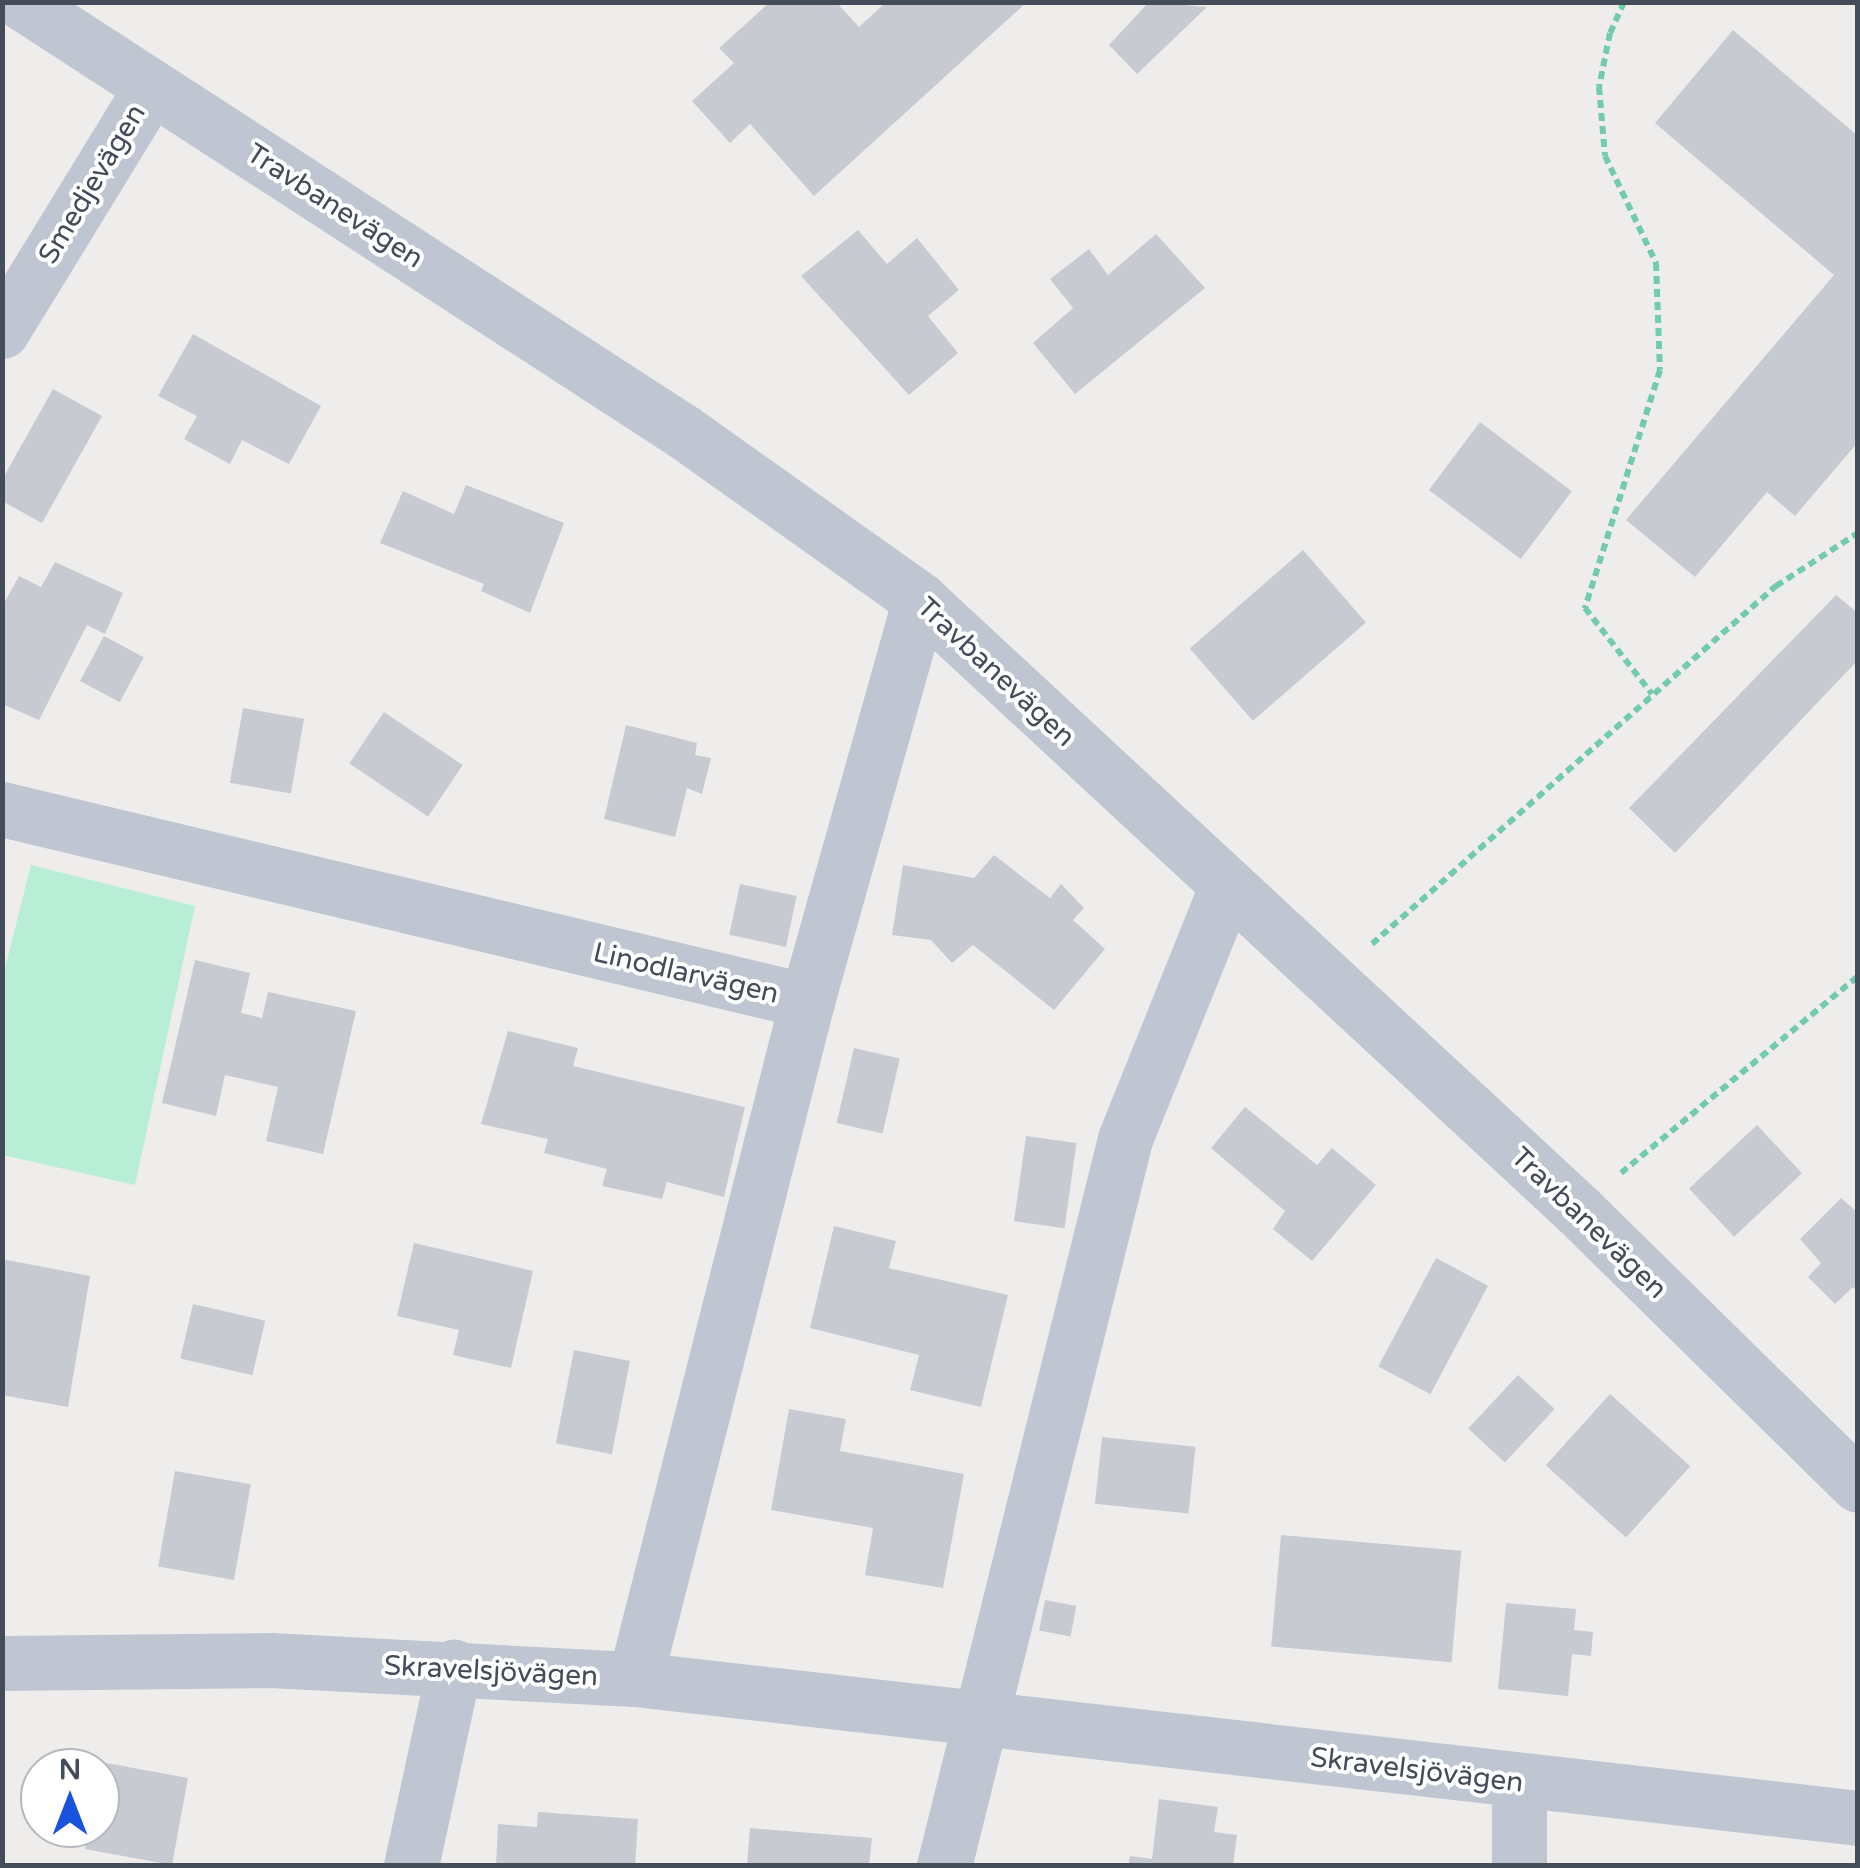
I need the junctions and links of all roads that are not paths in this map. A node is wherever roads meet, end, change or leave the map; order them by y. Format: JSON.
{"nodes":[{"id":1,"x":20,"y":2,"type":"edge"},
{"id":2,"x":151,"y":88,"type":"junction"},
{"id":3,"x":2,"y":331,"type":"edge"},
{"id":4,"x":920,"y":600,"type":"junction"},
{"id":5,"x":2,"y":810,"type":"edge"},
{"id":6,"x":1228,"y":885,"type":"junction"},
{"id":7,"x":807,"y":1002,"type":"junction"},
{"id":8,"x":1858,"y":1485,"type":"edge"},
{"id":9,"x":2,"y":1664,"type":"edge"},
{"id":10,"x":454,"y":1668,"type":"junction"},
{"id":11,"x":635,"y":1679,"type":"junction"},
{"id":12,"x":978,"y":1719,"type":"junction"},
{"id":13,"x":1519,"y":1782,"type":"junction"},
{"id":14,"x":1858,"y":1818,"type":"edge"},
{"id":15,"x":411,"y":1866,"type":"edge"},
{"id":16,"x":944,"y":1866,"type":"edge"},
{"id":17,"x":1519,"y":1866,"type":"edge"}],
"edges":[{"from":1,"to":2,"type":"street","name":"Travbanevägen"},
{"from":2,"to":3,"type":"street","name":"Smedjevägen"},
{"from":2,"to":4,"type":"street","name":"Travbanevägen"},
{"from":4,"to":6,"type":"street","name":"Travbanevägen"},
{"from":4,"to":7,"type":"street"},
{"from":5,"to":7,"type":"street","name":"Linodlarvägen"},
{"from":6,"to":8,"type":"street","name":"Travbanevägen"},
{"from":6,"to":12,"type":"street"},
{"from":7,"to":11,"type":"street","name":"Linodlarvägen"},
{"from":9,"to":10,"type":"street","name":"Skravelsjövägen"},
{"from":10,"to":11,"type":"street","name":"Skravelsjövägen"},
{"from":10,"to":15,"type":"street"},
{"from":11,"to":12,"type":"street","name":"Skravelsjövägen"},
{"from":12,"to":13,"type":"street","name":"Skravelsjövägen"},
{"from":12,"to":16,"type":"street"},
{"from":13,"to":14,"type":"street","name":"Skravelsjövägen"},
{"from":13,"to":17,"type":"street"}]}
